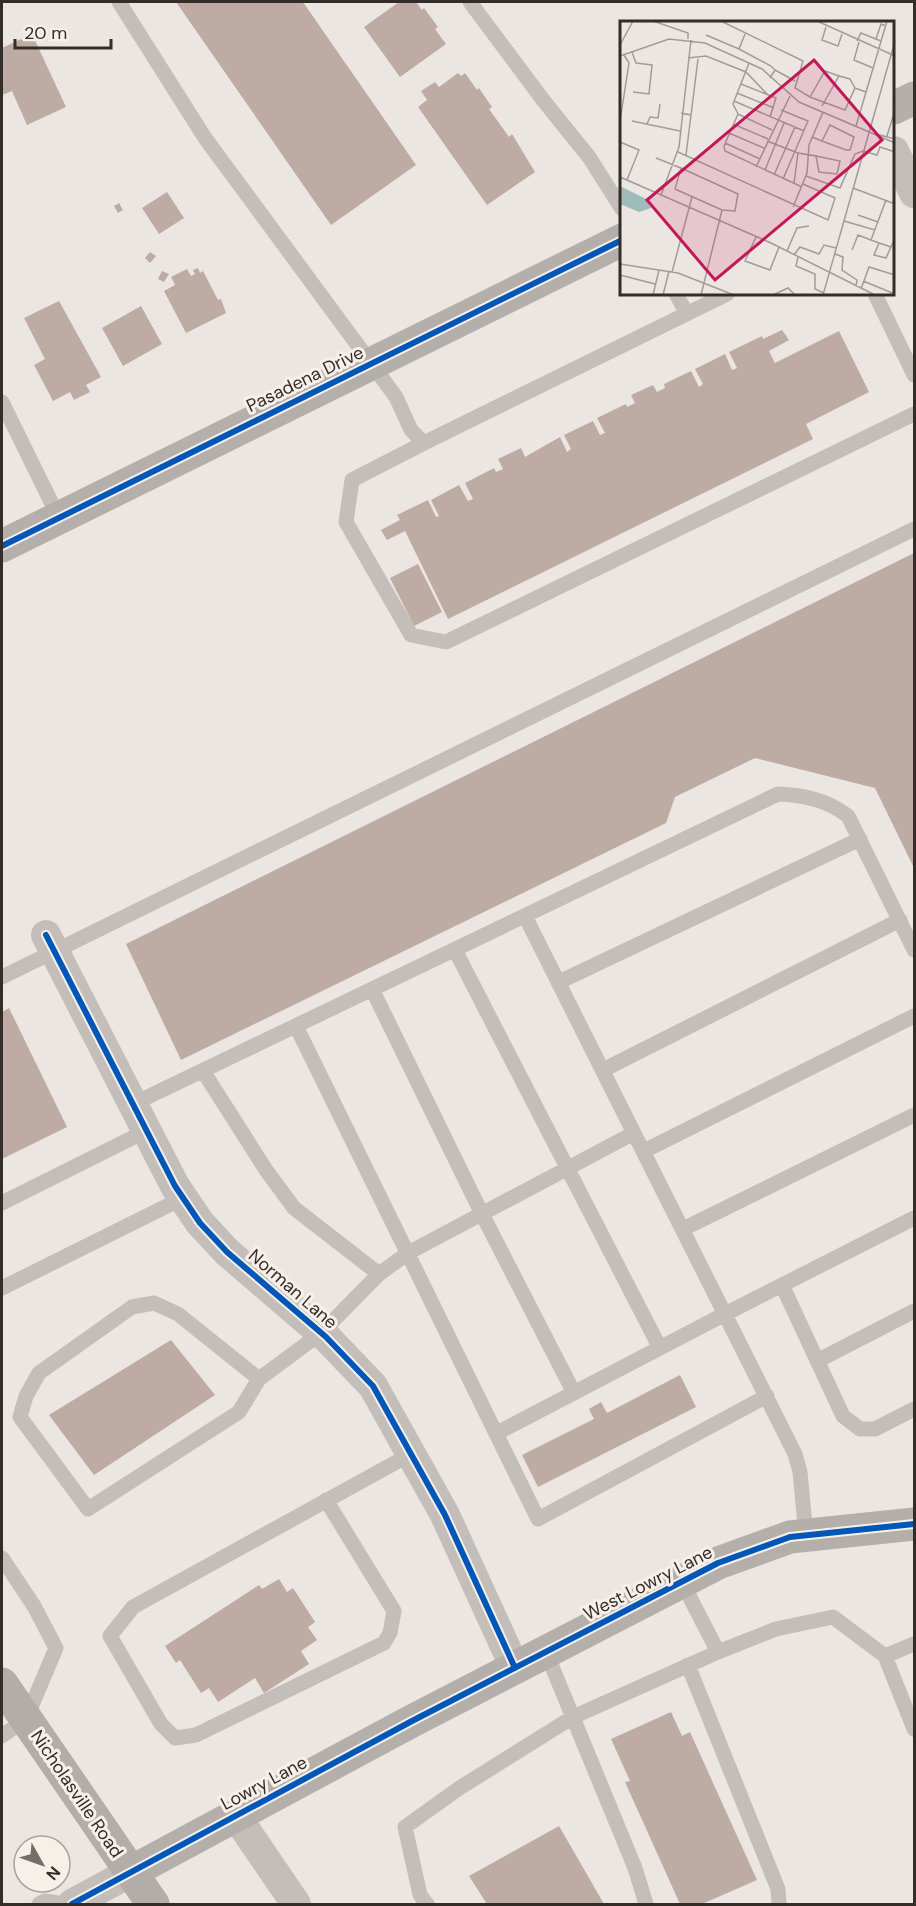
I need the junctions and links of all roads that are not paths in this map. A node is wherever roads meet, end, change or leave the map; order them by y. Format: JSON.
{"nodes":[{"id":1,"x":119,"y":2,"type":"edge"},
{"id":2,"x":470,"y":2,"type":"edge"},
{"id":3,"x":915,"y":98,"type":"edge"},
{"id":4,"x":895,"y":108,"type":"edge"},
{"id":5,"x":895,"y":153,"type":"edge"},
{"id":6,"x":915,"y":194,"type":"edge"},
{"id":7,"x":620,"y":206,"type":"edge"},
{"id":8,"x":620,"y":241,"type":"edge"},
{"id":9,"x":677,"y":296,"type":"edge"},
{"id":10,"x":723,"y":296,"type":"edge"},
{"id":11,"x":876,"y":296,"type":"edge"},
{"id":12,"x":687,"y":314,"type":"junction"},
{"id":13,"x":370,"y":363,"type":"junction"},
{"id":14,"x":915,"y":375,"type":"edge"},
{"id":15,"x":2,"y":402,"type":"edge"},
{"id":16,"x":915,"y":414,"type":"edge"},
{"id":17,"x":424,"y":443,"type":"junction"},
{"id":18,"x":59,"y":518,"type":"junction"},
{"id":19,"x":915,"y":529,"type":"edge"},
{"id":20,"x":2,"y":546,"type":"edge"},
{"id":21,"x":860,"y":839,"type":"junction"},
{"id":22,"x":525,"y":916,"type":"junction"},
{"id":23,"x":900,"y":920,"type":"junction"},
{"id":24,"x":50,"y":943,"type":"junction"},
{"id":25,"x":454,"y":950,"type":"junction"},
{"id":26,"x":915,"y":950,"type":"edge"},
{"id":27,"x":2,"y":977,"type":"edge"},
{"id":28,"x":559,"y":982,"type":"junction"},
{"id":29,"x":372,"y":989,"type":"junction"},
{"id":30,"x":915,"y":1016,"type":"edge"},
{"id":31,"x":296,"y":1026,"type":"junction"},
{"id":32,"x":603,"y":1070,"type":"junction"},
{"id":33,"x":203,"y":1071,"type":"junction"},
{"id":34,"x":133,"y":1104,"type":"junction"},
{"id":35,"x":915,"y":1115,"type":"edge"},
{"id":36,"x":146,"y":1131,"type":"junction"},
{"id":37,"x":634,"y":1133,"type":"junction"},
{"id":38,"x":644,"y":1151,"type":"junction"},
{"id":39,"x":567,"y":1169,"type":"junction"},
{"id":40,"x":183,"y":1198,"type":"junction"},
{"id":41,"x":2,"y":1203,"type":"edge"},
{"id":42,"x":482,"y":1214,"type":"junction"},
{"id":43,"x":915,"y":1218,"type":"edge"},
{"id":44,"x":683,"y":1229,"type":"junction"},
{"id":45,"x":408,"y":1253,"type":"junction"},
{"id":46,"x":379,"y":1274,"type":"junction"},
{"id":47,"x":782,"y":1285,"type":"junction"},
{"id":48,"x":2,"y":1288,"type":"edge"},
{"id":49,"x":915,"y":1311,"type":"edge"},
{"id":50,"x":725,"y":1314,"type":"junction"},
{"id":51,"x":321,"y":1333,"type":"junction"},
{"id":52,"x":660,"y":1348,"type":"junction"},
{"id":53,"x":817,"y":1360,"type":"junction"},
{"id":54,"x":259,"y":1379,"type":"junction"},
{"id":55,"x":574,"y":1393,"type":"junction"},
{"id":56,"x":767,"y":1396,"type":"junction"},
{"id":57,"x":915,"y":1409,"type":"edge"},
{"id":58,"x":497,"y":1433,"type":"junction"},
{"id":59,"x":411,"y":1454,"type":"junction"},
{"id":60,"x":326,"y":1500,"type":"junction"},
{"id":61,"x":915,"y":1524,"type":"edge"},
{"id":62,"x":806,"y":1536,"type":"junction"},
{"id":63,"x":2,"y":1558,"type":"edge"},
{"id":64,"x":682,"y":1582,"type":"junction"},
{"id":65,"x":915,"y":1644,"type":"edge"},
{"id":66,"x":546,"y":1652,"type":"junction"},
{"id":67,"x":718,"y":1652,"type":"junction"},
{"id":68,"x":885,"y":1656,"type":"junction"},
{"id":69,"x":688,"y":1665,"type":"junction"},
{"id":70,"x":515,"y":1668,"type":"junction"},
{"id":71,"x":2,"y":1683,"type":"edge"},
{"id":72,"x":573,"y":1718,"type":"junction"},
{"id":73,"x":412,"y":1721,"type":"joint"},
{"id":74,"x":14,"y":1727,"type":"edge"},
{"id":75,"x":915,"y":1729,"type":"edge"},
{"id":76,"x":236,"y":1816,"type":"junction"},
{"id":77,"x":131,"y":1872,"type":"junction"},
{"id":78,"x":39,"y":1905,"type":"edge"},
{"id":79,"x":64,"y":1905,"type":"edge"},
{"id":80,"x":72,"y":1905,"type":"edge"},
{"id":81,"x":153,"y":1905,"type":"edge"},
{"id":82,"x":296,"y":1905,"type":"edge"},
{"id":83,"x":426,"y":1905,"type":"edge"},
{"id":84,"x":646,"y":1905,"type":"edge"},
{"id":85,"x":779,"y":1905,"type":"edge"}],
"edges":[{"from":1,"to":13,"type":"lane"},
{"from":2,"to":7,"type":"lane"},
{"from":3,"to":4,"type":"street"},
{"from":5,"to":6,"type":"street"},
{"from":8,"to":13,"type":"street","name":"Pasadena Drive"},
{"from":9,"to":12,"type":"lane"},
{"from":10,"to":12,"type":"lane"},
{"from":11,"to":14,"type":"lane"},
{"from":12,"to":17,"type":"lane"},
{"from":13,"to":17,"type":"lane"},
{"from":13,"to":18,"type":"street","name":"Pasadena Drive"},
{"from":15,"to":18,"type":"lane"},
{"from":16,"to":17,"type":"lane"},
{"from":18,"to":20,"type":"street","name":"Pasadena Drive"},
{"from":19,"to":24,"type":"lane"},
{"from":21,"to":22,"type":"lane"},
{"from":21,"to":23,"type":"lane"},
{"from":21,"to":28,"type":"lane"},
{"from":22,"to":25,"type":"lane"},
{"from":22,"to":28,"type":"lane"},
{"from":23,"to":26,"type":"lane"},
{"from":23,"to":32,"type":"lane"},
{"from":24,"to":27,"type":"lane"},
{"from":24,"to":34,"type":"street","name":"Norman Lane"},
{"from":25,"to":29,"type":"lane"},
{"from":25,"to":39,"type":"lane"},
{"from":28,"to":32,"type":"lane"},
{"from":29,"to":31,"type":"lane"},
{"from":29,"to":42,"type":"lane"},
{"from":30,"to":38,"type":"lane"},
{"from":31,"to":33,"type":"lane"},
{"from":31,"to":45,"type":"lane"},
{"from":32,"to":37,"type":"lane"},
{"from":33,"to":34,"type":"lane"},
{"from":33,"to":46,"type":"lane"},
{"from":34,"to":36,"type":"street","name":"Norman Lane"},
{"from":35,"to":44,"type":"lane"},
{"from":36,"to":40,"type":"street","name":"Norman Lane"},
{"from":36,"to":41,"type":"lane"},
{"from":37,"to":38,"type":"lane"},
{"from":37,"to":39,"type":"lane"},
{"from":38,"to":44,"type":"lane"},
{"from":39,"to":42,"type":"lane"},
{"from":39,"to":52,"type":"lane"},
{"from":40,"to":48,"type":"lane"},
{"from":40,"to":51,"type":"street","name":"Norman Lane"},
{"from":42,"to":45,"type":"lane"},
{"from":42,"to":55,"type":"lane"},
{"from":43,"to":47,"type":"lane"},
{"from":44,"to":50,"type":"lane"},
{"from":45,"to":46,"type":"lane"},
{"from":45,"to":58,"type":"lane"},
{"from":46,"to":51,"type":"lane"},
{"from":47,"to":50,"type":"lane"},
{"from":47,"to":53,"type":"lane"},
{"from":49,"to":53,"type":"lane"},
{"from":50,"to":52,"type":"lane"},
{"from":50,"to":56,"type":"lane"},
{"from":51,"to":54,"type":"lane"},
{"from":51,"to":59,"type":"street","name":"Norman Lane"},
{"from":52,"to":55,"type":"lane"},
{"from":53,"to":57,"type":"lane"},
{"from":54,"to":54,"type":"lane"},
{"from":55,"to":58,"type":"lane"},
{"from":56,"to":58,"type":"lane"},
{"from":56,"to":62,"type":"lane"},
{"from":59,"to":60,"type":"lane"},
{"from":59,"to":70,"type":"street","name":"Norman Lane"},
{"from":60,"to":60,"type":"lane"},
{"from":61,"to":62,"type":"street","name":"West Lowry Lane"},
{"from":62,"to":64,"type":"street","name":"West Lowry Lane"},
{"from":63,"to":74,"type":"lane"},
{"from":64,"to":66,"type":"street","name":"West Lowry Lane"},
{"from":64,"to":67,"type":"lane"},
{"from":65,"to":68,"type":"lane"},
{"from":66,"to":70,"type":"street","name":"West Lowry Lane"},
{"from":66,"to":72,"type":"lane"},
{"from":67,"to":68,"type":"lane"},
{"from":67,"to":69,"type":"lane"},
{"from":68,"to":75,"type":"lane"},
{"from":69,"to":72,"type":"lane"},
{"from":69,"to":85,"type":"lane"},
{"from":70,"to":73,"type":"street","name":"West Lowry Lane"},
{"from":71,"to":74,"type":"main road","name":"Nicholasville Road"},
{"from":72,"to":83,"type":"lane"},
{"from":72,"to":84,"type":"lane"},
{"from":73,"to":76,"type":"street","name":"Lowry Lane"},
{"from":74,"to":77,"type":"main road","name":"Nicholasville Road"},
{"from":76,"to":77,"type":"street","name":"Lowry Lane"},
{"from":76,"to":82,"type":"street"},
{"from":77,"to":80,"type":"street"},
{"from":77,"to":81,"type":"main road","name":"Nicholasville Road"},
{"from":78,"to":79,"type":"lane"}]}
